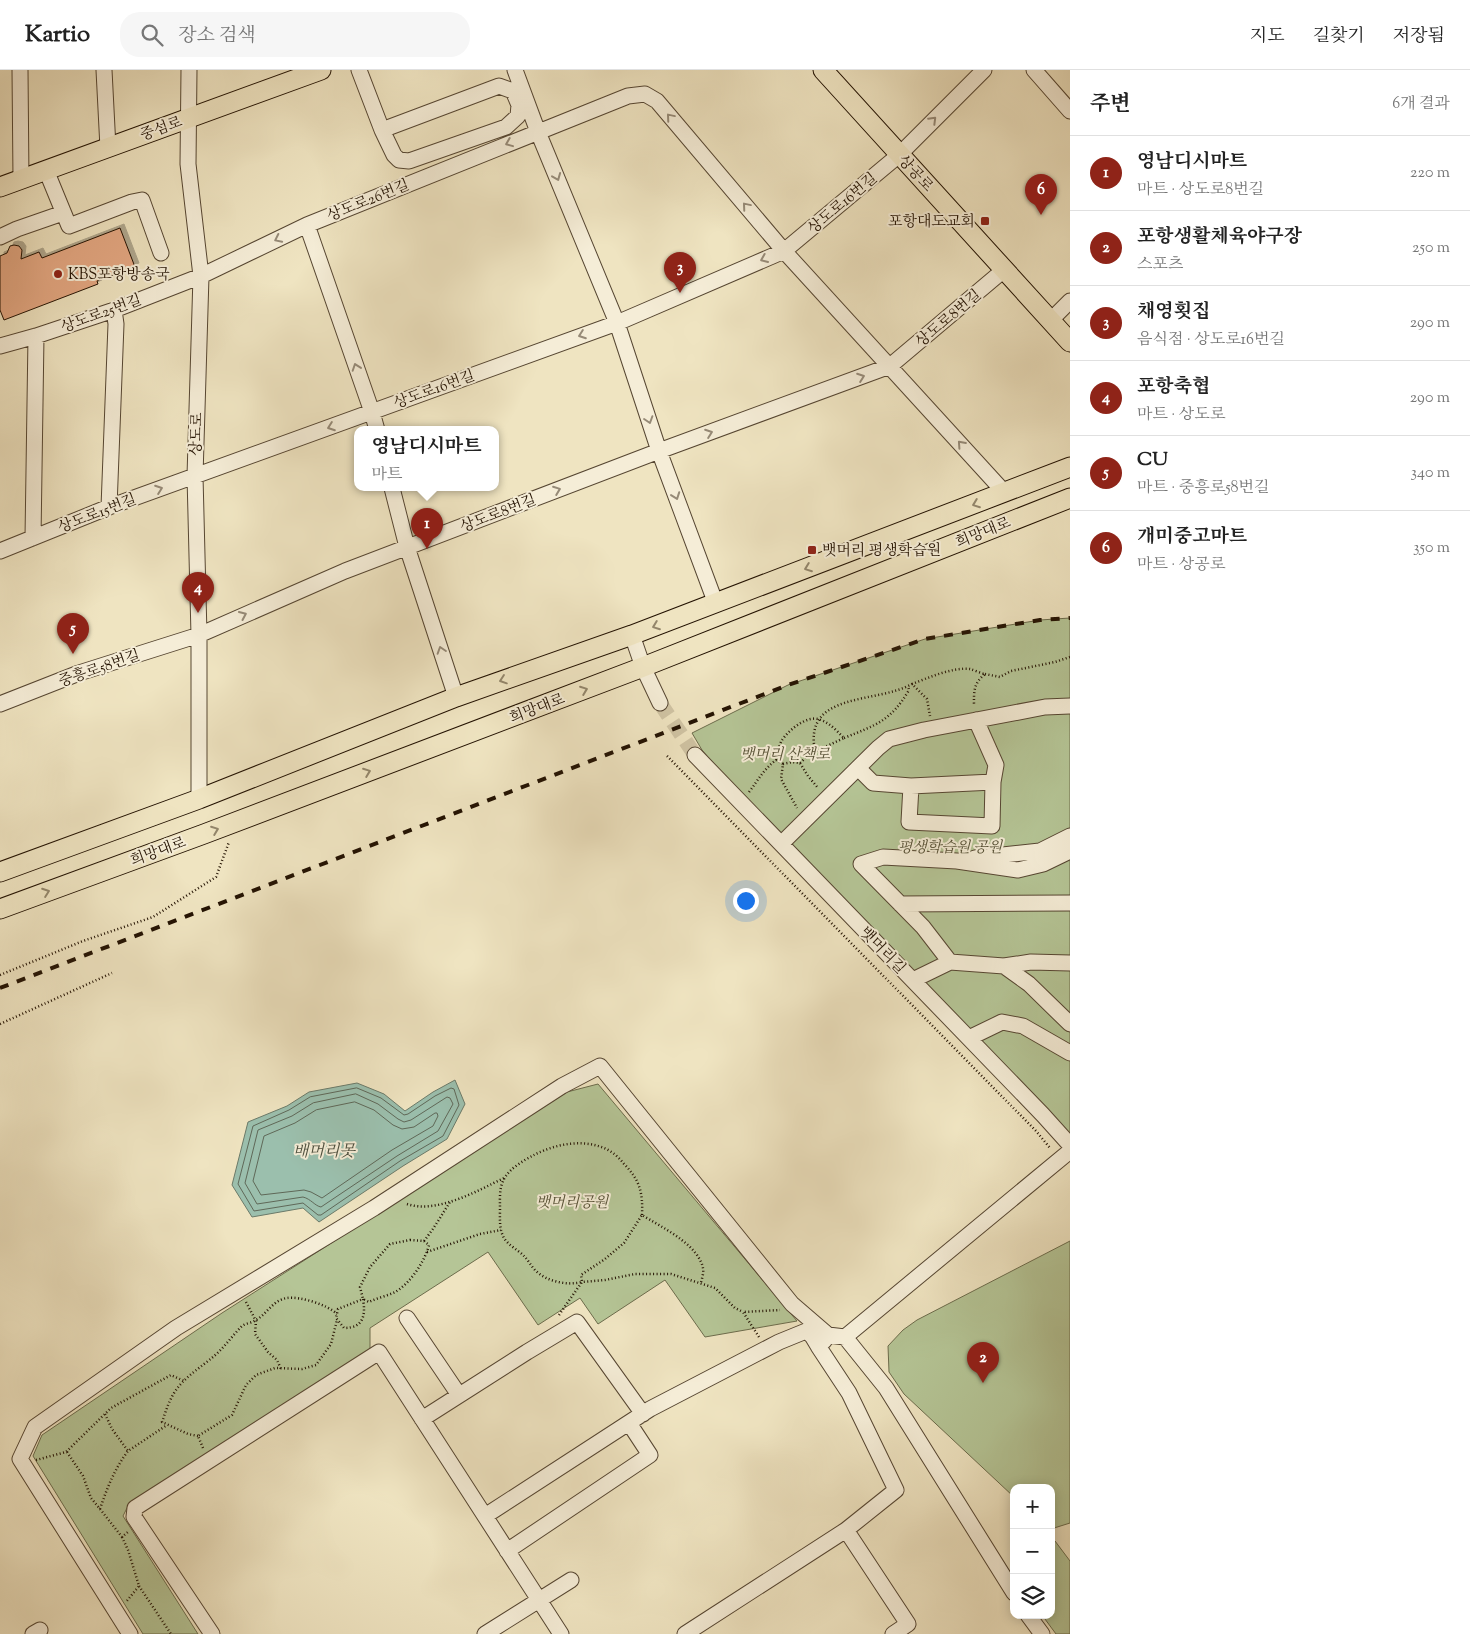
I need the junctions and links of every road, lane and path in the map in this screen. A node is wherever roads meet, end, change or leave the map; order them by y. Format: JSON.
{"nodes":[{"id":1,"x":20,"y":70,"type":"edge"},
{"id":2,"x":104,"y":70,"type":"edge"},
{"id":3,"x":189,"y":70,"type":"edge"},
{"id":4,"x":321,"y":70,"type":"edge"},
{"id":5,"x":359,"y":70,"type":"edge"},
{"id":6,"x":515,"y":70,"type":"edge"},
{"id":7,"x":823,"y":70,"type":"edge"},
{"id":8,"x":984,"y":70,"type":"edge"},
{"id":9,"x":1034,"y":70,"type":"edge"},
{"id":10,"x":1070,"y":110,"type":"edge"},
{"id":11,"x":189,"y":118,"type":"junction"},
{"id":12,"x":382,"y":130,"type":"junction"},
{"id":13,"x":538,"y":132,"type":"junction"},
{"id":14,"x":108,"y":148,"type":"junction"},
{"id":15,"x":899,"y":155,"type":"junction"},
{"id":16,"x":46,"y":170,"type":"junction"},
{"id":17,"x":21,"y":180,"type":"junction"},
{"id":18,"x":0,"y":187,"type":"edge"},
{"id":19,"x":64,"y":213,"type":"junction"},
{"id":20,"x":307,"y":225,"type":"junction"},
{"id":21,"x":0,"y":237,"type":"edge"},
{"id":22,"x":784,"y":250,"type":"junction"},
{"id":23,"x":161,"y":253,"type":"dead end"},
{"id":24,"x":1004,"y":269,"type":"junction"},
{"id":25,"x":201,"y":276,"type":"junction"},
{"id":26,"x":1070,"y":301,"type":"edge"},
{"id":27,"x":114,"y":310,"type":"junction"},
{"id":28,"x":1051,"y":320,"type":"junction"},
{"id":29,"x":617,"y":323,"type":"junction"},
{"id":30,"x":36,"y":336,"type":"junction"},
{"id":31,"x":1070,"y":342,"type":"edge"},
{"id":32,"x":0,"y":346,"type":"edge"},
{"id":33,"x":890,"y":366,"type":"junction"},
{"id":34,"x":372,"y":412,"type":"junction"},
{"id":35,"x":376,"y":426,"type":"edge"},
{"id":36,"x":659,"y":450,"type":"junction"},
{"id":37,"x":1070,"y":467,"type":"edge"},
{"id":38,"x":195,"y":476,"type":"junction"},
{"id":39,"x":393,"y":491,"type":"edge"},
{"id":40,"x":1005,"y":493,"type":"junction"},
{"id":41,"x":1066,"y":501,"type":"edge"},
{"id":42,"x":109,"y":507,"type":"junction"},
{"id":43,"x":33,"y":538,"type":"junction"},
{"id":44,"x":407,"y":547,"type":"junction"},
{"id":45,"x":0,"y":552,"type":"edge"},
{"id":46,"x":716,"y":604,"type":"junction"},
{"id":47,"x":199,"y":635,"type":"junction"},
{"id":48,"x":632,"y":635,"type":"junction"},
{"id":49,"x":1070,"y":657,"type":"edge"},
{"id":50,"x":643,"y":667,"type":"junction"},
{"id":51,"x":985,"y":674,"type":"junction"},
{"id":52,"x":912,"y":684,"type":"junction"},
{"id":53,"x":908,"y":686,"type":"junction"},
{"id":54,"x":456,"y":697,"type":"junction"},
{"id":55,"x":0,"y":704,"type":"edge"},
{"id":56,"x":660,"y":704,"type":"tunnel mouth"},
{"id":57,"x":1070,"y":706,"type":"edge"},
{"id":58,"x":819,"y":720,"type":"junction"},
{"id":59,"x":976,"y":720,"type":"junction"},
{"id":60,"x":931,"y":729,"type":"junction"},
{"id":61,"x":844,"y":738,"type":"junction"},
{"id":62,"x":815,"y":752,"type":"junction"},
{"id":63,"x":695,"y":755,"type":"tunnel mouth"},
{"id":64,"x":667,"y":756,"type":"dead end"},
{"id":65,"x":776,"y":760,"type":"junction"},
{"id":66,"x":800,"y":763,"type":"junction"},
{"id":67,"x":783,"y":764,"type":"junction"},
{"id":68,"x":858,"y":768,"type":"junction"},
{"id":69,"x":993,"y":782,"type":"junction"},
{"id":70,"x":911,"y":786,"type":"junction"},
{"id":71,"x":831,"y":794,"type":"junction"},
{"id":72,"x":199,"y":799,"type":"junction"},
{"id":73,"x":741,"y":803,"type":"junction"},
{"id":74,"x":805,"y":820,"type":"junction"},
{"id":75,"x":236,"y":822,"type":"junction"},
{"id":76,"x":1070,"y":836,"type":"edge"},
{"id":77,"x":781,"y":844,"type":"junction"},
{"id":78,"x":1070,"y":851,"type":"edge"},
{"id":79,"x":957,"y":861,"type":"junction"},
{"id":80,"x":0,"y":872,"type":"edge"},
{"id":81,"x":1070,"y":903,"type":"edge"},
{"id":82,"x":900,"y":904,"type":"junction"},
{"id":83,"x":0,"y":909,"type":"edge"},
{"id":84,"x":950,"y":962,"type":"junction"},
{"id":85,"x":1070,"y":963,"type":"edge"},
{"id":86,"x":1004,"y":966,"type":"junction"},
{"id":87,"x":112,"y":973,"type":"dead end"},
{"id":88,"x":0,"y":975,"type":"edge"},
{"id":89,"x":913,"y":980,"type":"junction"},
{"id":90,"x":0,"y":1024,"type":"edge"},
{"id":91,"x":1070,"y":1024,"type":"edge"},
{"id":92,"x":969,"y":1038,"type":"junction"},
{"id":93,"x":1070,"y":1053,"type":"edge"},
{"id":94,"x":1036,"y":1131,"type":"dead end"},
{"id":95,"x":1070,"y":1145,"type":"edge"},
{"id":96,"x":1070,"y":1151,"type":"edge"},
{"id":97,"x":504,"y":1178,"type":"junction"},
{"id":98,"x":392,"y":1196,"type":"junction"},
{"id":99,"x":450,"y":1202,"type":"junction"},
{"id":100,"x":642,"y":1215,"type":"junction"},
{"id":101,"x":501,"y":1230,"type":"junction"},
{"id":102,"x":424,"y":1241,"type":"junction"},
{"id":103,"x":427,"y":1252,"type":"junction"},
{"id":104,"x":582,"y":1282,"type":"junction"},
{"id":105,"x":701,"y":1283,"type":"junction"},
{"id":106,"x":239,"y":1290,"type":"junction"},
{"id":107,"x":363,"y":1299,"type":"junction"},
{"id":108,"x":796,"y":1308,"type":"junction"},
{"id":109,"x":743,"y":1312,"type":"junction"},
{"id":110,"x":337,"y":1314,"type":"junction"},
{"id":111,"x":407,"y":1318,"type":"dead end"},
{"id":112,"x":256,"y":1320,"type":"junction"},
{"id":113,"x":338,"y":1320,"type":"junction"},
{"id":114,"x":828,"y":1335,"type":"junction"},
{"id":115,"x":554,"y":1336,"type":"junction"},
{"id":116,"x":845,"y":1337,"type":"junction"},
{"id":117,"x":818,"y":1346,"type":"junction"},
{"id":118,"x":766,"y":1349,"type":"junction"},
{"id":119,"x":281,"y":1369,"type":"junction"},
{"id":120,"x":184,"y":1381,"type":"junction"},
{"id":121,"x":459,"y":1395,"type":"junction"},
{"id":122,"x":105,"y":1414,"type":"junction"},
{"id":123,"x":643,"y":1414,"type":"junction"},
{"id":124,"x":422,"y":1419,"type":"junction"},
{"id":125,"x":629,"y":1423,"type":"junction"},
{"id":126,"x":168,"y":1424,"type":"junction"},
{"id":127,"x":198,"y":1436,"type":"junction"},
{"id":128,"x":128,"y":1451,"type":"junction"},
{"id":129,"x":66,"y":1452,"type":"junction"},
{"id":130,"x":208,"y":1461,"type":"junction"},
{"id":131,"x":23,"y":1465,"type":"junction"},
{"id":132,"x":100,"y":1509,"type":"junction"},
{"id":133,"x":485,"y":1516,"type":"junction"},
{"id":134,"x":139,"y":1523,"type":"junction"},
{"id":135,"x":846,"y":1530,"type":"junction"},
{"id":136,"x":122,"y":1537,"type":"junction"},
{"id":137,"x":507,"y":1552,"type":"junction"},
{"id":138,"x":571,"y":1580,"type":"dead end"},
{"id":139,"x":140,"y":1586,"type":"junction"},
{"id":140,"x":1010,"y":1587,"type":"edge"},
{"id":141,"x":539,"y":1600,"type":"junction"},
{"id":142,"x":116,"y":1612,"type":"junction"},
{"id":143,"x":1031,"y":1619,"type":"edge"},
{"id":144,"x":130,"y":1634,"type":"edge"},
{"id":145,"x":171,"y":1634,"type":"edge"},
{"id":146,"x":212,"y":1634,"type":"edge"},
{"id":147,"x":485,"y":1634,"type":"edge"},
{"id":148,"x":561,"y":1634,"type":"edge"},
{"id":149,"x":685,"y":1634,"type":"edge"},
{"id":150,"x":893,"y":1634,"type":"edge"},
{"id":151,"x":1042,"y":1634,"type":"edge"}],
"edges":[{"from":1,"to":17,"type":"street"},
{"from":2,"to":14,"type":"street"},
{"from":3,"to":11,"type":"street","name":"상도로"},
{"from":4,"to":11,"type":"main road","name":"중섬로"},
{"from":5,"to":12,"type":"street"},
{"from":6,"to":13,"type":"street"},
{"from":7,"to":15,"type":"main road","name":"상공로"},
{"from":15,"to":8,"type":"street","name":"상도로16번길","one_way":true},
{"from":9,"to":10,"type":"street"},
{"from":11,"to":14,"type":"main road","name":"중섬로"},
{"from":11,"to":25,"type":"street","name":"상도로"},
{"from":12,"to":12,"type":"street"},
{"from":13,"to":20,"type":"street","name":"상도로26번길","one_way":true},
{"from":22,"to":13,"type":"street","name":"상도로26번길","one_way":true},
{"from":13,"to":29,"type":"street","one_way":true},
{"from":14,"to":16,"type":"main road","name":"중섬로"},
{"from":15,"to":22,"type":"street","name":"상도로16번길"},
{"from":15,"to":24,"type":"main road","name":"상공로"},
{"from":16,"to":17,"type":"main road","name":"중섬로"},
{"from":16,"to":19,"type":"street"},
{"from":17,"to":18,"type":"main road","name":"중섬로"},
{"from":19,"to":21,"type":"street"},
{"from":19,"to":23,"type":"street"},
{"from":20,"to":25,"type":"street","name":"상도로26번길","one_way":true},
{"from":34,"to":20,"type":"street","one_way":true},
{"from":22,"to":29,"type":"street","name":"상도로16번길","one_way":true},
{"from":22,"to":33,"type":"street"},
{"from":24,"to":28,"type":"main road","name":"상공로"},
{"from":24,"to":33,"type":"street","name":"상도로8번길"},
{"from":25,"to":27,"type":"street","name":"상도로25번길"},
{"from":25,"to":38,"type":"street","name":"상도로"},
{"from":26,"to":28,"type":"street"},
{"from":27,"to":30,"type":"street","name":"상도로25번길"},
{"from":27,"to":42,"type":"street"},
{"from":28,"to":31,"type":"main road","name":"상공로"},
{"from":29,"to":34,"type":"street","name":"상도로16번길","one_way":true},
{"from":29,"to":36,"type":"street","one_way":true},
{"from":30,"to":32,"type":"street","name":"상도로25번길"},
{"from":30,"to":43,"type":"street"},
{"from":36,"to":33,"type":"street","name":"상도로8번길","one_way":true},
{"from":40,"to":33,"type":"street","name":"희망대로","one_way":true},
{"from":34,"to":35,"type":"street"},
{"from":34,"to":38,"type":"street","name":"상도로16번길","one_way":true},
{"from":44,"to":36,"type":"street","name":"상도로8번길","one_way":true},
{"from":36,"to":46,"type":"street","one_way":true},
{"from":37,"to":40,"type":"main road","name":"희망대로"},
{"from":42,"to":38,"type":"street","name":"상도로15번길","one_way":true},
{"from":38,"to":47,"type":"street","name":"상도로"},
{"from":39,"to":44,"type":"street"},
{"from":40,"to":46,"type":"main road","name":"희망대로","one_way":true},
{"from":41,"to":50,"type":"main road","name":"희망대로"},
{"from":42,"to":43,"type":"street","name":"상도로15번길"},
{"from":43,"to":45,"type":"street","name":"상도로15번길"},
{"from":47,"to":44,"type":"street","name":"상도로8번길","one_way":true},
{"from":54,"to":44,"type":"street","one_way":true},
{"from":46,"to":48,"type":"main road","name":"희망대로","one_way":true},
{"from":47,"to":55,"type":"street","name":"중흥로58번길"},
{"from":47,"to":72,"type":"street","name":"상도로"},
{"from":48,"to":50,"type":"street"},
{"from":48,"to":54,"type":"main road","name":"희망대로","one_way":true},
{"from":49,"to":51,"type":"path"},
{"from":50,"to":56,"type":"street"},
{"from":75,"to":50,"type":"main road","name":"희망대로","one_way":true},
{"from":51,"to":52,"type":"path"},
{"from":51,"to":59,"type":"path"},
{"from":52,"to":53,"type":"path"},
{"from":52,"to":60,"type":"path"},
{"from":53,"to":58,"type":"path"},
{"from":53,"to":61,"type":"path"},
{"from":54,"to":72,"type":"main road","name":"희망대로"},
{"from":57,"to":59,"type":"street"},
{"from":58,"to":61,"type":"path"},
{"from":58,"to":62,"type":"path"},
{"from":58,"to":65,"type":"path"},
{"from":59,"to":60,"type":"street"},
{"from":59,"to":69,"type":"street"},
{"from":60,"to":68,"type":"street"},
{"from":61,"to":62,"type":"path"},
{"from":62,"to":66,"type":"path"},
{"from":63,"to":73,"type":"street","name":"뱃머리길"},
{"from":64,"to":94,"type":"path"},
{"from":65,"to":67,"type":"path"},
{"from":65,"to":73,"type":"path"},
{"from":66,"to":67,"type":"path"},
{"from":66,"to":71,"type":"path"},
{"from":67,"to":74,"type":"path"},
{"from":68,"to":70,"type":"street"},
{"from":68,"to":71,"type":"street"},
{"from":69,"to":70,"type":"street"},
{"from":69,"to":70,"type":"street"},
{"from":71,"to":74,"type":"street"},
{"from":72,"to":80,"type":"main road","name":"희망대로"},
{"from":73,"to":77,"type":"street","name":"뱃머리길"},
{"from":74,"to":77,"type":"street"},
{"from":83,"to":75,"type":"main road","name":"희망대로","one_way":true},
{"from":75,"to":88,"type":"path"},
{"from":76,"to":79,"type":"street"},
{"from":77,"to":89,"type":"street","name":"뱃머리길"},
{"from":78,"to":79,"type":"street"},
{"from":79,"to":82,"type":"street"},
{"from":81,"to":82,"type":"street"},
{"from":82,"to":84,"type":"street"},
{"from":84,"to":86,"type":"street"},
{"from":84,"to":89,"type":"street"},
{"from":85,"to":86,"type":"street"},
{"from":86,"to":91,"type":"street"},
{"from":87,"to":90,"type":"path"},
{"from":89,"to":92,"type":"street","name":"뱃머리길"},
{"from":92,"to":93,"type":"street"},
{"from":92,"to":95,"type":"street","name":"뱃머리길"},
{"from":96,"to":116,"type":"street"},
{"from":97,"to":99,"type":"path"},
{"from":97,"to":100,"type":"path"},
{"from":97,"to":101,"type":"path"},
{"from":98,"to":99,"type":"path"},
{"from":98,"to":106,"type":"street"},
{"from":98,"to":108,"type":"street"},
{"from":99,"to":102,"type":"path"},
{"from":100,"to":104,"type":"path"},
{"from":100,"to":105,"type":"path"},
{"from":101,"to":103,"type":"path"},
{"from":101,"to":104,"type":"path"},
{"from":102,"to":103,"type":"path"},
{"from":102,"to":107,"type":"path"},
{"from":103,"to":107,"type":"path"},
{"from":104,"to":105,"type":"path"},
{"from":104,"to":115,"type":"path"},
{"from":105,"to":109,"type":"path"},
{"from":106,"to":112,"type":"path"},
{"from":106,"to":131,"type":"street"},
{"from":107,"to":110,"type":"path"},
{"from":107,"to":113,"type":"path"},
{"from":108,"to":109,"type":"path"},
{"from":108,"to":114,"type":"street"},
{"from":109,"to":118,"type":"path"},
{"from":110,"to":112,"type":"path"},
{"from":110,"to":113,"type":"path"},
{"from":111,"to":121,"type":"street"},
{"from":112,"to":119,"type":"path"},
{"from":112,"to":120,"type":"path"},
{"from":113,"to":119,"type":"path"},
{"from":114,"to":116,"type":"street"},
{"from":114,"to":117,"type":"street"},
{"from":115,"to":121,"type":"street"},
{"from":115,"to":123,"type":"street"},
{"from":116,"to":140,"type":"street"},
{"from":117,"to":118,"type":"street"},
{"from":117,"to":135,"type":"street"},
{"from":118,"to":123,"type":"street"},
{"from":119,"to":127,"type":"path"},
{"from":120,"to":122,"type":"path"},
{"from":120,"to":126,"type":"path"},
{"from":121,"to":124,"type":"street"},
{"from":122,"to":128,"type":"path"},
{"from":122,"to":129,"type":"path"},
{"from":123,"to":125,"type":"street"},
{"from":124,"to":130,"type":"street"},
{"from":124,"to":133,"type":"street"},
{"from":125,"to":133,"type":"street"},
{"from":125,"to":137,"type":"street"},
{"from":126,"to":127,"type":"path"},
{"from":126,"to":128,"type":"path"},
{"from":127,"to":130,"type":"path"},
{"from":128,"to":132,"type":"path"},
{"from":129,"to":131,"type":"path"},
{"from":129,"to":132,"type":"path"},
{"from":130,"to":134,"type":"street"},
{"from":131,"to":142,"type":"street"},
{"from":132,"to":136,"type":"path"},
{"from":133,"to":137,"type":"street"},
{"from":134,"to":136,"type":"path"},
{"from":134,"to":146,"type":"street"},
{"from":135,"to":149,"type":"street"},
{"from":135,"to":150,"type":"street"},
{"from":136,"to":139,"type":"path"},
{"from":137,"to":141,"type":"street"},
{"from":138,"to":141,"type":"street"},
{"from":139,"to":142,"type":"path"},
{"from":139,"to":145,"type":"path"},
{"from":141,"to":147,"type":"street"},
{"from":141,"to":148,"type":"street"},
{"from":142,"to":144,"type":"street"},
{"from":143,"to":151,"type":"street"}]}
